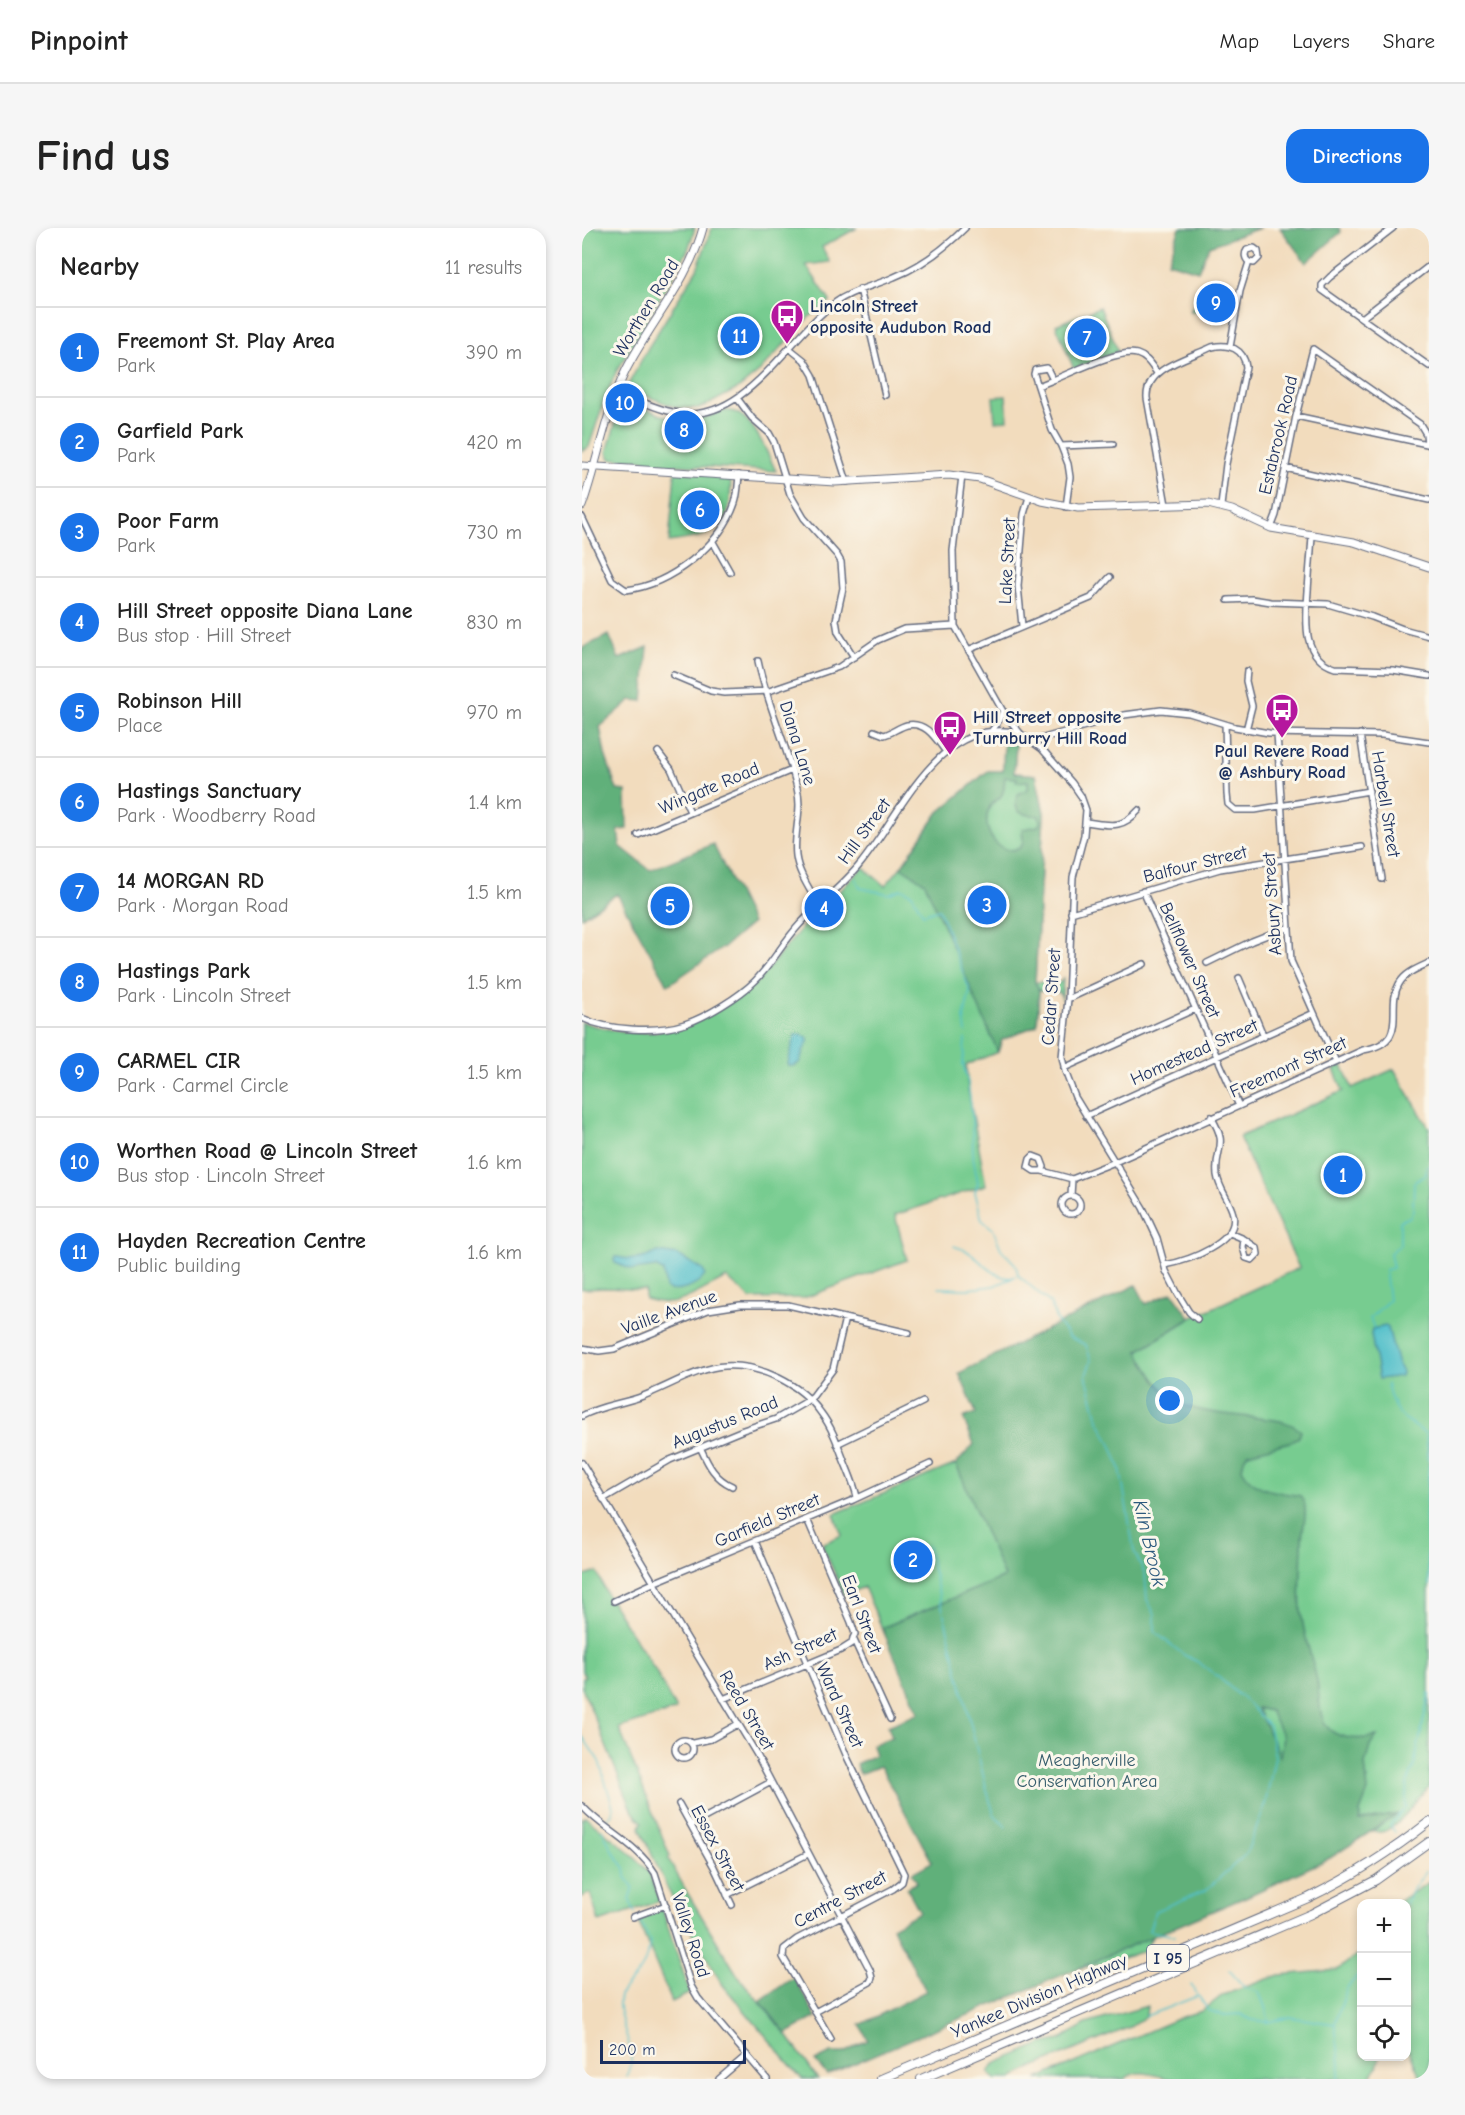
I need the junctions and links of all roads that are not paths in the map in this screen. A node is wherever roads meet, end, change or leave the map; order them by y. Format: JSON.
{"nodes":[{"id":1,"x":703,"y":228,"type":"edge"},
{"id":2,"x":965,"y":228,"type":"edge"},
{"id":3,"x":1393,"y":228,"type":"edge"},
{"id":4,"x":1249,"y":262,"type":"dead end"},
{"id":5,"x":1429,"y":266,"type":"edge"},
{"id":6,"x":860,"y":289,"type":"junction"},
{"id":7,"x":1362,"y":318,"type":"junction"},
{"id":8,"x":1230,"y":347,"type":"junction"},
{"id":9,"x":789,"y":348,"type":"junction"},
{"id":10,"x":1429,"y":366,"type":"edge"},
{"id":11,"x":1157,"y":373,"type":"junction"},
{"id":12,"x":1053,"y":380,"type":"junction"},
{"id":13,"x":1038,"y":386,"type":"junction"},
{"id":14,"x":618,"y":391,"type":"junction"},
{"id":15,"x":885,"y":395,"type":"dead end"},
{"id":16,"x":737,"y":398,"type":"junction"},
{"id":17,"x":1296,"y":416,"type":"junction"},
{"id":18,"x":1113,"y":444,"type":"dead end"},
{"id":19,"x":1428,"y":444,"type":"edge"},
{"id":20,"x":1061,"y":446,"type":"junction"},
{"id":21,"x":582,"y":466,"type":"edge"},
{"id":22,"x":594,"y":467,"type":"junction"},
{"id":23,"x":1285,"y":468,"type":"junction"},
{"id":24,"x":739,"y":475,"type":"junction"},
{"id":25,"x":962,"y":476,"type":"junction"},
{"id":26,"x":786,"y":478,"type":"junction"},
{"id":27,"x":847,"y":482,"type":"junction"},
{"id":28,"x":1029,"y":496,"type":"junction"},
{"id":29,"x":1429,"y":500,"type":"edge"},
{"id":30,"x":1167,"y":505,"type":"junction"},
{"id":31,"x":582,"y":506,"type":"edge"},
{"id":32,"x":1221,"y":506,"type":"junction"},
{"id":33,"x":1066,"y":507,"type":"junction"},
{"id":34,"x":582,"y":517,"type":"edge"},
{"id":35,"x":1272,"y":528,"type":"junction"},
{"id":36,"x":1312,"y":535,"type":"junction"},
{"id":37,"x":713,"y":542,"type":"junction"},
{"id":38,"x":1429,"y":567,"type":"edge"},
{"id":39,"x":730,"y":572,"type":"dead end"},
{"id":40,"x":1110,"y":577,"type":"dead end"},
{"id":41,"x":1227,"y":600,"type":"dead end"},
{"id":42,"x":1307,"y":602,"type":"junction"},
{"id":43,"x":955,"y":626,"type":"junction"},
{"id":44,"x":1022,"y":626,"type":"junction"},
{"id":45,"x":1429,"y":636,"type":"edge"},
{"id":46,"x":968,"y":650,"type":"junction"},
{"id":47,"x":854,"y":657,"type":"junction"},
{"id":48,"x":758,"y":661,"type":"dead end"},
{"id":49,"x":1247,"y":671,"type":"dead end"},
{"id":50,"x":674,"y":675,"type":"dead end"},
{"id":51,"x":1429,"y":676,"type":"edge"},
{"id":52,"x":766,"y":691,"type":"junction"},
{"id":53,"x":1003,"y":711,"type":"junction"},
{"id":54,"x":1225,"y":724,"type":"junction"},
{"id":55,"x":1246,"y":730,"type":"junction"},
{"id":56,"x":874,"y":731,"type":"dead end"},
{"id":57,"x":990,"y":731,"type":"junction"},
{"id":58,"x":1277,"y":733,"type":"junction"},
{"id":59,"x":1021,"y":734,"type":"junction"},
{"id":60,"x":1360,"y":734,"type":"junction"},
{"id":61,"x":1033,"y":741,"type":"junction"},
{"id":62,"x":1429,"y":742,"type":"edge"},
{"id":63,"x":658,"y":752,"type":"dead end"},
{"id":64,"x":946,"y":752,"type":"junction"},
{"id":65,"x":792,"y":770,"type":"junction"},
{"id":66,"x":1369,"y":791,"type":"junction"},
{"id":67,"x":1281,"y":806,"type":"junction"},
{"id":68,"x":1139,"y":810,"type":"dead end"},
{"id":69,"x":690,"y":812,"type":"junction"},
{"id":70,"x":1086,"y":822,"type":"junction"},
{"id":71,"x":638,"y":835,"type":"dead end"},
{"id":72,"x":1362,"y":847,"type":"dead end"},
{"id":73,"x":1284,"y":860,"type":"junction"},
{"id":74,"x":1382,"y":879,"type":"dead end"},
{"id":75,"x":1143,"y":891,"type":"junction"},
{"id":76,"x":819,"y":906,"type":"junction"},
{"id":77,"x":1071,"y":913,"type":"junction"},
{"id":78,"x":1288,"y":927,"type":"junction"},
{"id":79,"x":1207,"y":963,"type":"dead end"},
{"id":80,"x":1429,"y":963,"type":"edge"},
{"id":81,"x":1144,"y":964,"type":"dead end"},
{"id":82,"x":1239,"y":978,"type":"dead end"},
{"id":83,"x":1068,"y":999,"type":"junction"},
{"id":84,"x":1195,"y":1009,"type":"junction"},
{"id":85,"x":1314,"y":1013,"type":"junction"},
{"id":86,"x":582,"y":1018,"type":"edge"},
{"id":87,"x":1264,"y":1037,"type":"junction"},
{"id":88,"x":1216,"y":1057,"type":"junction"},
{"id":89,"x":1336,"y":1062,"type":"junction"},
{"id":90,"x":1064,"y":1068,"type":"junction"},
{"id":91,"x":1239,"y":1106,"type":"junction"},
{"id":92,"x":1086,"y":1116,"type":"junction"},
{"id":93,"x":1211,"y":1117,"type":"junction"},
{"id":94,"x":1115,"y":1162,"type":"junction"},
{"id":95,"x":1042,"y":1171,"type":"dead end"},
{"id":96,"x":1072,"y":1179,"type":"junction"},
{"id":97,"x":1071,"y":1196,"type":"dead end"},
{"id":98,"x":1230,"y":1233,"type":"junction"},
{"id":99,"x":1244,"y":1239,"type":"dead end"},
{"id":100,"x":1165,"y":1265,"type":"junction"},
{"id":101,"x":845,"y":1318,"type":"junction"},
{"id":102,"x":1197,"y":1319,"type":"dead end"},
{"id":103,"x":909,"y":1333,"type":"dead end"},
{"id":104,"x":582,"y":1348,"type":"edge"},
{"id":105,"x":809,"y":1399,"type":"junction"},
{"id":106,"x":923,"y":1402,"type":"dead end"},
{"id":107,"x":582,"y":1416,"type":"edge"},
{"id":108,"x":837,"y":1444,"type":"junction"},
{"id":109,"x":700,"y":1447,"type":"junction"},
{"id":110,"x":582,"y":1463,"type":"edge"},
{"id":111,"x":930,"y":1464,"type":"dead end"},
{"id":112,"x":732,"y":1486,"type":"dead end"},
{"id":113,"x":857,"y":1497,"type":"junction"},
{"id":114,"x":603,"y":1499,"type":"junction"},
{"id":115,"x":807,"y":1519,"type":"junction"},
{"id":116,"x":755,"y":1541,"type":"junction"},
{"id":117,"x":653,"y":1582,"type":"junction"},
{"id":118,"x":614,"y":1601,"type":"dead end"},
{"id":119,"x":854,"y":1638,"type":"junction"},
{"id":120,"x":806,"y":1665,"type":"junction"},
{"id":121,"x":723,"y":1699,"type":"junction"},
{"id":122,"x":890,"y":1719,"type":"dead end"},
{"id":123,"x":738,"y":1724,"type":"junction"},
{"id":124,"x":693,"y":1743,"type":"dead end"},
{"id":125,"x":771,"y":1782,"type":"junction"},
{"id":126,"x":678,"y":1804,"type":"dead end"},
{"id":127,"x":582,"y":1806,"type":"edge"},
{"id":128,"x":1429,"y":1822,"type":"edge"},
{"id":129,"x":691,"y":1825,"type":"junction"},
{"id":130,"x":1429,"y":1842,"type":"edge"},
{"id":131,"x":808,"y":1854,"type":"junction"},
{"id":132,"x":905,"y":1877,"type":"joint"},
{"id":133,"x":727,"y":1895,"type":"junction"},
{"id":134,"x":666,"y":1905,"type":"junction"},
{"id":135,"x":732,"y":1905,"type":"dead end"},
{"id":136,"x":841,"y":1916,"type":"junction"},
{"id":137,"x":633,"y":1917,"type":"dead end"},
{"id":138,"x":815,"y":2012,"type":"junction"},
{"id":139,"x":831,"y":2039,"type":"dead end"},
{"id":140,"x":747,"y":2055,"type":"junction"},
{"id":141,"x":719,"y":2079,"type":"edge"},
{"id":142,"x":767,"y":2079,"type":"edge"},
{"id":143,"x":881,"y":2079,"type":"edge"},
{"id":144,"x":921,"y":2079,"type":"edge"}],
"edges":[{"from":1,"to":14,"type":"main road","name":"Worthen Road"},
{"from":2,"to":6,"type":"street"},
{"from":3,"to":7,"type":"street"},
{"from":4,"to":8,"type":"street"},
{"from":5,"to":7,"type":"street"},
{"from":6,"to":9,"type":"street"},
{"from":6,"to":15,"type":"street"},
{"from":7,"to":10,"type":"street"},
{"from":8,"to":11,"type":"street"},
{"from":8,"to":32,"type":"street"},
{"from":9,"to":16,"type":"street"},
{"from":9,"to":27,"type":"street"},
{"from":11,"to":12,"type":"street"},
{"from":11,"to":30,"type":"street"},
{"from":12,"to":13,"type":"street"},
{"from":12,"to":13,"type":"street"},
{"from":13,"to":20,"type":"street"},
{"from":14,"to":16,"type":"street"},
{"from":14,"to":22,"type":"main road","name":"Worthen Road"},
{"from":16,"to":26,"type":"street"},
{"from":17,"to":19,"type":"street"},
{"from":17,"to":19,"type":"street","name":"Estabrook Road"},
{"from":17,"to":23,"type":"street","name":"Estabrook Road"},
{"from":18,"to":20,"type":"street"},
{"from":20,"to":33,"type":"street"},
{"from":21,"to":22,"type":"main road"},
{"from":22,"to":24,"type":"main road"},
{"from":22,"to":31,"type":"main road","name":"Worthen Road"},
{"from":23,"to":29,"type":"street"},
{"from":23,"to":35,"type":"street","name":"Estabrook Road"},
{"from":24,"to":26,"type":"main road"},
{"from":24,"to":37,"type":"street"},
{"from":25,"to":27,"type":"main road"},
{"from":25,"to":28,"type":"main road"},
{"from":25,"to":43,"type":"street","name":"Cedar Street"},
{"from":26,"to":27,"type":"main road"},
{"from":26,"to":47,"type":"street"},
{"from":28,"to":33,"type":"main road"},
{"from":28,"to":44,"type":"street","name":"Lake Street"},
{"from":30,"to":32,"type":"main road"},
{"from":30,"to":33,"type":"main road"},
{"from":32,"to":35,"type":"main road"},
{"from":34,"to":37,"type":"street"},
{"from":35,"to":36,"type":"main road"},
{"from":36,"to":38,"type":"main road"},
{"from":36,"to":42,"type":"street"},
{"from":37,"to":39,"type":"street"},
{"from":40,"to":44,"type":"street"},
{"from":41,"to":42,"type":"street"},
{"from":42,"to":45,"type":"street"},
{"from":42,"to":51,"type":"street"},
{"from":43,"to":46,"type":"street","name":"Cedar Street"},
{"from":43,"to":47,"type":"street"},
{"from":44,"to":46,"type":"street"},
{"from":46,"to":53,"type":"street","name":"Cedar Street"},
{"from":47,"to":52,"type":"street"},
{"from":48,"to":52,"type":"street","name":"Diana Lane"},
{"from":49,"to":55,"type":"street"},
{"from":50,"to":52,"type":"street"},
{"from":52,"to":65,"type":"street","name":"Diana Lane"},
{"from":53,"to":57,"type":"street"},
{"from":53,"to":59,"type":"street","name":"Cedar Street"},
{"from":54,"to":55,"type":"street"},
{"from":54,"to":61,"type":"street"},
{"from":54,"to":67,"type":"street"},
{"from":55,"to":58,"type":"street"},
{"from":56,"to":64,"type":"street"},
{"from":57,"to":59,"type":"street","name":"Hill Street"},
{"from":57,"to":64,"type":"street","name":"Hill Street"},
{"from":58,"to":60,"type":"street"},
{"from":58,"to":67,"type":"street","name":"Asbury Street"},
{"from":59,"to":61,"type":"street","name":"Cedar Street"},
{"from":60,"to":62,"type":"street"},
{"from":60,"to":66,"type":"street","name":"Harbell Street"},
{"from":61,"to":70,"type":"street","name":"Cedar Street"},
{"from":63,"to":69,"type":"street"},
{"from":64,"to":76,"type":"street","name":"Hill Street"},
{"from":65,"to":69,"type":"street","name":"Wingate Road"},
{"from":65,"to":76,"type":"street","name":"Diana Lane"},
{"from":66,"to":67,"type":"street"},
{"from":66,"to":74,"type":"street","name":"Harbell Street"},
{"from":67,"to":73,"type":"street","name":"Asbury Street"},
{"from":68,"to":70,"type":"street"},
{"from":69,"to":71,"type":"street","name":"Wingate Road"},
{"from":70,"to":77,"type":"street","name":"Cedar Street"},
{"from":72,"to":73,"type":"street","name":"Balfour Street"},
{"from":73,"to":75,"type":"street","name":"Balfour Street"},
{"from":73,"to":78,"type":"street","name":"Asbury Street"},
{"from":75,"to":77,"type":"street","name":"Balfour Street"},
{"from":75,"to":84,"type":"street","name":"Bellflower Street"},
{"from":76,"to":86,"type":"street","name":"Hill Street"},
{"from":77,"to":83,"type":"street","name":"Cedar Street"},
{"from":78,"to":79,"type":"street"},
{"from":78,"to":85,"type":"street","name":"Asbury Street"},
{"from":80,"to":89,"type":"street","name":"Freemont Street"},
{"from":81,"to":83,"type":"street"},
{"from":82,"to":87,"type":"street"},
{"from":83,"to":90,"type":"street","name":"Cedar Street"},
{"from":84,"to":88,"type":"street","name":"Bellflower Street"},
{"from":84,"to":90,"type":"street"},
{"from":85,"to":87,"type":"street","name":"Homestead Street"},
{"from":85,"to":89,"type":"street","name":"Asbury Street"},
{"from":87,"to":88,"type":"street","name":"Homestead Street"},
{"from":88,"to":91,"type":"street","name":"Bellflower Street"},
{"from":88,"to":92,"type":"street","name":"Homestead Street"},
{"from":89,"to":91,"type":"street","name":"Freemont Street"},
{"from":90,"to":92,"type":"street","name":"Cedar Street"},
{"from":91,"to":93,"type":"street","name":"Freemont Street"},
{"from":92,"to":94,"type":"street","name":"Cedar Street"},
{"from":93,"to":94,"type":"street","name":"Freemont Street"},
{"from":93,"to":98,"type":"street"},
{"from":94,"to":96,"type":"street","name":"Freemont Street"},
{"from":94,"to":100,"type":"street","name":"Cedar Street"},
{"from":95,"to":96,"type":"street"},
{"from":96,"to":97,"type":"street"},
{"from":98,"to":99,"type":"street"},
{"from":98,"to":100,"type":"street"},
{"from":100,"to":102,"type":"street","name":"Cedar Street"},
{"from":101,"to":103,"type":"street","name":"Vaille Avenue"},
{"from":101,"to":104,"type":"street","name":"Vaille Avenue"},
{"from":101,"to":105,"type":"street","name":"Augustus Road"},
{"from":105,"to":107,"type":"street"},
{"from":105,"to":108,"type":"street"},
{"from":105,"to":109,"type":"street","name":"Augustus Road"},
{"from":106,"to":108,"type":"street"},
{"from":108,"to":113,"type":"street"},
{"from":109,"to":112,"type":"street"},
{"from":109,"to":114,"type":"street","name":"Augustus Road"},
{"from":110,"to":114,"type":"street","name":"Reed Street"},
{"from":111,"to":113,"type":"street","name":"Garfield Street"},
{"from":113,"to":115,"type":"street","name":"Garfield Street"},
{"from":114,"to":117,"type":"street","name":"Reed Street"},
{"from":115,"to":116,"type":"street","name":"Garfield Street"},
{"from":115,"to":119,"type":"street","name":"Earl Street"},
{"from":116,"to":117,"type":"street","name":"Garfield Street"},
{"from":116,"to":120,"type":"street","name":"Ward Street"},
{"from":117,"to":118,"type":"street","name":"Garfield Street"},
{"from":117,"to":121,"type":"street","name":"Reed Street"},
{"from":119,"to":120,"type":"street","name":"Ash Street"},
{"from":119,"to":122,"type":"street","name":"Earl Street"},
{"from":120,"to":121,"type":"street","name":"Ash Street"},
{"from":120,"to":132,"type":"street","name":"Ward Street"},
{"from":121,"to":123,"type":"street","name":"Reed Street"},
{"from":123,"to":124,"type":"street"},
{"from":123,"to":125,"type":"street","name":"Reed Street"},
{"from":125,"to":129,"type":"street"},
{"from":125,"to":131,"type":"street","name":"Reed Street"},
{"from":126,"to":129,"type":"street","name":"Essex Street"},
{"from":127,"to":134,"type":"street","name":"Valley Road"},
{"from":128,"to":143,"type":"highway","name":"Yankee Division Highway","number":"I 95"},
{"from":129,"to":133,"type":"street","name":"Essex Street"},
{"from":130,"to":144,"type":"highway","name":"Yankee Division Highway","number":"I 95"},
{"from":131,"to":133,"type":"street"},
{"from":131,"to":136,"type":"street","name":"Reed Street"},
{"from":132,"to":136,"type":"street","name":"Centre Street"},
{"from":133,"to":135,"type":"street","name":"Essex Street"},
{"from":134,"to":137,"type":"street"},
{"from":134,"to":140,"type":"street","name":"Valley Road"},
{"from":136,"to":138,"type":"street","name":"Reed Street"},
{"from":136,"to":138,"type":"street","name":"Centre Street"},
{"from":138,"to":139,"type":"street"},
{"from":140,"to":141,"type":"street"},
{"from":140,"to":142,"type":"street","name":"Valley Road"}]}
